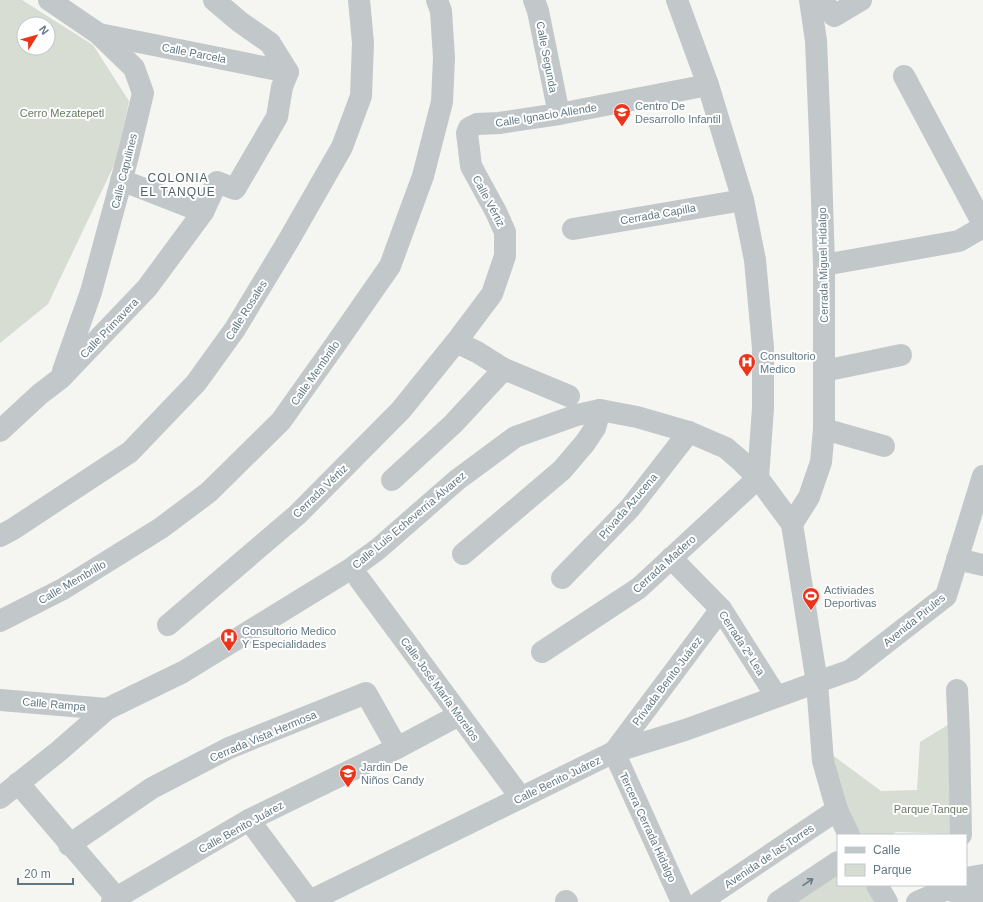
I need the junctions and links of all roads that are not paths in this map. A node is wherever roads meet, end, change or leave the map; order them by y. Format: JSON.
{"nodes":[{"id":1,"x":49,"y":0,"type":"edge"},
{"id":2,"x":214,"y":0,"type":"edge"},
{"id":3,"x":359,"y":0,"type":"edge"},
{"id":4,"x":437,"y":0,"type":"edge"},
{"id":5,"x":534,"y":0,"type":"edge"},
{"id":6,"x":677,"y":0,"type":"edge"},
{"id":7,"x":810,"y":0,"type":"edge"},
{"id":8,"x":822,"y":0,"type":"edge"},
{"id":9,"x":861,"y":0,"type":"edge"},
{"id":10,"x":99,"y":34,"type":"junction"},
{"id":11,"x":288,"y":72,"type":"junction"},
{"id":12,"x":904,"y":76,"type":"dead end"},
{"id":13,"x":708,"y":85,"type":"junction"},
{"id":14,"x":559,"y":114,"type":"junction"},
{"id":15,"x":471,"y":166,"type":"joint"},
{"id":16,"x":122,"y":180,"type":"junction"},
{"id":17,"x":743,"y":200,"type":"junction"},
{"id":18,"x":203,"y":212,"type":"junction"},
{"id":19,"x":983,"y":226,"type":"edge"},
{"id":20,"x":573,"y":229,"type":"dead end"},
{"id":21,"x":824,"y":265,"type":"junction"},
{"id":22,"x":456,"y":342,"type":"junction"},
{"id":23,"x":901,"y":355,"type":"dead end"},
{"id":24,"x":504,"y":369,"type":"junction"},
{"id":25,"x":824,"y":371,"type":"junction"},
{"id":26,"x":61,"y":378,"type":"junction"},
{"id":27,"x":569,"y":396,"type":"dead end"},
{"id":28,"x":600,"y":410,"type":"junction"},
{"id":29,"x":824,"y":429,"type":"junction"},
{"id":30,"x":0,"y":431,"type":"edge"},
{"id":31,"x":689,"y":432,"type":"junction"},
{"id":32,"x":884,"y":446,"type":"dead end"},
{"id":33,"x":983,"y":476,"type":"edge"},
{"id":34,"x":758,"y":478,"type":"junction"},
{"id":35,"x":392,"y":480,"type":"dead end"},
{"id":36,"x":792,"y":524,"type":"junction"},
{"id":37,"x":0,"y":536,"type":"edge"},
{"id":38,"x":463,"y":554,"type":"dead end"},
{"id":39,"x":672,"y":558,"type":"junction"},
{"id":40,"x":957,"y":559,"type":"junction"},
{"id":41,"x":983,"y":565,"type":"edge"},
{"id":42,"x":562,"y":578,"type":"dead end"},
{"id":43,"x":360,"y":580,"type":"dead end"},
{"id":44,"x":721,"y":609,"type":"junction"},
{"id":45,"x":0,"y":621,"type":"edge"},
{"id":46,"x":168,"y":625,"type":"dead end"},
{"id":47,"x":542,"y":652,"type":"dead end"},
{"id":48,"x":817,"y":683,"type":"junction"},
{"id":49,"x":957,"y":690,"type":"dead end"},
{"id":50,"x":776,"y":696,"type":"junction"},
{"id":51,"x":0,"y":700,"type":"edge"},
{"id":52,"x":107,"y":709,"type":"junction"},
{"id":53,"x":459,"y":715,"type":"junction"},
{"id":54,"x":397,"y":748,"type":"junction"},
{"id":55,"x":614,"y":752,"type":"junction"},
{"id":56,"x":18,"y":783,"type":"junction"},
{"id":57,"x":0,"y":798,"type":"edge"},
{"id":58,"x":521,"y":798,"type":"junction"},
{"id":59,"x":837,"y":810,"type":"junction"},
{"id":60,"x":248,"y":820,"type":"junction"},
{"id":61,"x":849,"y":834,"type":"edge"},
{"id":62,"x":961,"y":834,"type":"edge"},
{"id":63,"x":70,"y":845,"type":"junction"},
{"id":64,"x":837,"y":863,"type":"edge"},
{"id":65,"x":983,"y":875,"type":"edge"},
{"id":66,"x":967,"y":878,"type":"edge"},
{"id":67,"x":878,"y":886,"type":"edge"},
{"id":68,"x":949,"y":887,"type":"edge"},
{"id":69,"x":983,"y":896,"type":"edge"},
{"id":70,"x":116,"y":901,"type":"edge"},
{"id":71,"x":309,"y":902,"type":"edge"},
{"id":72,"x":682,"y":902,"type":"edge"},
{"id":73,"x":700,"y":902,"type":"edge"},
{"id":74,"x":778,"y":902,"type":"edge"},
{"id":75,"x":887,"y":902,"type":"edge"},
{"id":76,"x":917,"y":902,"type":"edge"}],
"edges":[{"from":1,"to":10,"type":"street","name":"Calle Capulines"},
{"from":2,"to":11,"type":"street"},
{"from":3,"to":37,"type":"street","name":"Calle Rosales"},
{"from":4,"to":45,"type":"street","name":"Calle Membrillo"},
{"from":5,"to":14,"type":"street","name":"Calle Segunda"},
{"from":6,"to":13,"type":"street"},
{"from":7,"to":21,"type":"street","name":"Cerrada Miguel Hidalgo"},
{"from":8,"to":9,"type":"street"},
{"from":10,"to":11,"type":"street","name":"Calle Parcela"},
{"from":10,"to":16,"type":"street","name":"Calle Capulines"},
{"from":11,"to":18,"type":"street","name":"Calle Primavera"},
{"from":12,"to":19,"type":"street"},
{"from":13,"to":14,"type":"street","name":"Calle Ignacio Allende"},
{"from":13,"to":17,"type":"street"},
{"from":14,"to":15,"type":"street","name":"Calle Ignacio Allende"},
{"from":15,"to":22,"type":"street","name":"Calle Vértiz"},
{"from":16,"to":18,"type":"street"},
{"from":16,"to":26,"type":"street","name":"Calle Capulines"},
{"from":17,"to":20,"type":"street","name":"Cerrada Capilla"},
{"from":17,"to":34,"type":"street"},
{"from":18,"to":26,"type":"street","name":"Calle Primavera"},
{"from":19,"to":21,"type":"street"},
{"from":21,"to":25,"type":"street","name":"Cerrada Miguel Hidalgo"},
{"from":22,"to":24,"type":"street"},
{"from":22,"to":46,"type":"street","name":"Cerrada Vértiz"},
{"from":23,"to":25,"type":"street"},
{"from":24,"to":27,"type":"street"},
{"from":24,"to":35,"type":"street"},
{"from":25,"to":29,"type":"street","name":"Cerrada Miguel Hidalgo"},
{"from":26,"to":30,"type":"street","name":"Calle Primavera"},
{"from":28,"to":31,"type":"street","name":"Calle Luis Echeverría Álvarez"},
{"from":28,"to":38,"type":"street"},
{"from":28,"to":52,"type":"street","name":"Calle Luis Echeverría Álvarez"},
{"from":29,"to":32,"type":"street"},
{"from":29,"to":36,"type":"street","name":"Cerrada Miguel Hidalgo"},
{"from":31,"to":34,"type":"street","name":"Calle Luis Echeverría Álvarez"},
{"from":31,"to":42,"type":"street","name":"Privada Azucena"},
{"from":33,"to":40,"type":"street","name":"Avenida Pirules"},
{"from":34,"to":36,"type":"street","name":"Calle Luis Echeverría Álvarez"},
{"from":34,"to":39,"type":"street","name":"Cerrada Madero"},
{"from":36,"to":48,"type":"street"},
{"from":39,"to":44,"type":"street","name":"Cerrada 2ª Lea"},
{"from":39,"to":47,"type":"street","name":"Cerrada Madero"},
{"from":40,"to":41,"type":"street"},
{"from":40,"to":48,"type":"street","name":"Avenida Pirules"},
{"from":43,"to":53,"type":"street","name":"Calle José María Morelos"},
{"from":44,"to":50,"type":"street","name":"Cerrada 2ª Lea"},
{"from":44,"to":55,"type":"street","name":"Privada Benito Juárez"},
{"from":48,"to":50,"type":"street","name":"Calle Benito Juárez"},
{"from":48,"to":59,"type":"street"},
{"from":49,"to":62,"type":"street"},
{"from":50,"to":55,"type":"street","name":"Calle Benito Juárez"},
{"from":51,"to":52,"type":"street","name":"Calle Rampa"},
{"from":52,"to":56,"type":"street","name":"Calle Luis Echeverría Álvarez"},
{"from":53,"to":54,"type":"street","name":"Calle Benito Juárez"},
{"from":53,"to":58,"type":"street","name":"Calle José María Morelos"},
{"from":54,"to":60,"type":"street","name":"Calle Benito Juárez"},
{"from":54,"to":63,"type":"street","name":"Cerrada Vista Hermosa"},
{"from":55,"to":58,"type":"street","name":"Calle Benito Juárez"},
{"from":55,"to":72,"type":"street","name":"Tercera Cerrada Hidalgo"},
{"from":56,"to":57,"type":"street","name":"Calle Luis Echeverría Álvarez"},
{"from":56,"to":63,"type":"street"},
{"from":58,"to":71,"type":"street","name":"Calle Benito Juárez"},
{"from":59,"to":61,"type":"street"},
{"from":59,"to":73,"type":"street","name":"Avenida de las Torres"},
{"from":60,"to":70,"type":"street","name":"Calle Benito Juárez"},
{"from":60,"to":71,"type":"street"},
{"from":63,"to":70,"type":"street"},
{"from":74,"to":64,"type":"street","one_way":true},
{"from":65,"to":66,"type":"street"},
{"from":67,"to":75,"type":"street"},
{"from":68,"to":69,"type":"street"},
{"from":68,"to":76,"type":"street"}]}
